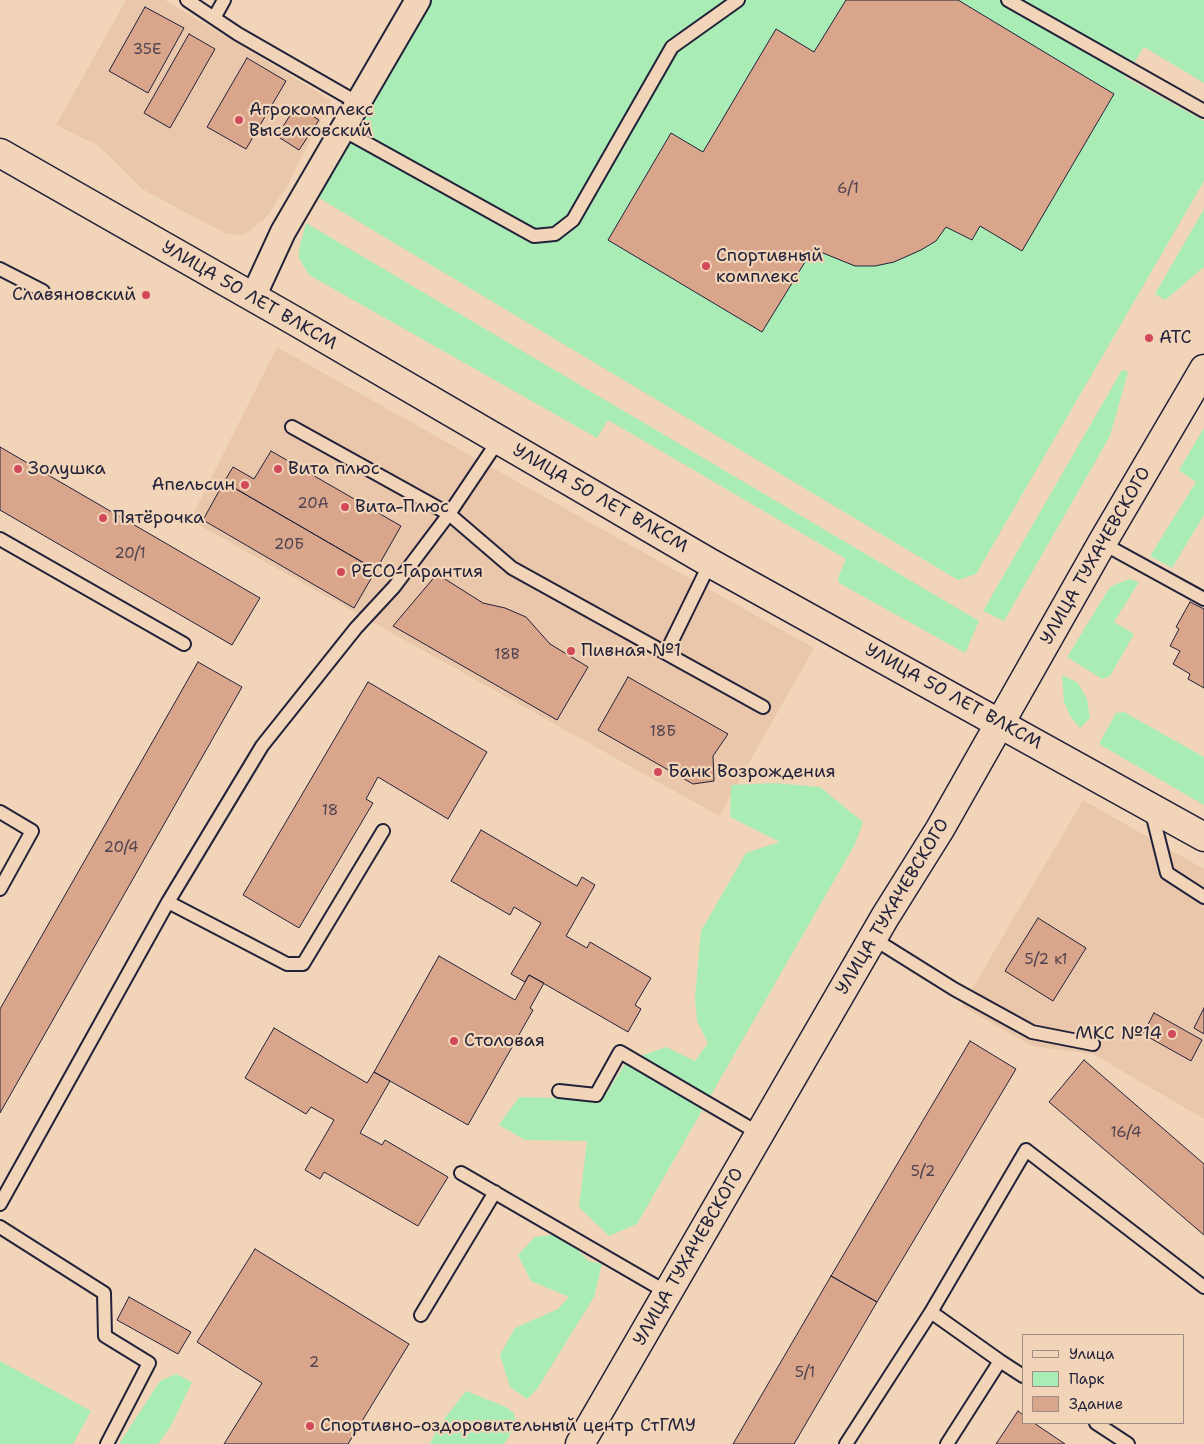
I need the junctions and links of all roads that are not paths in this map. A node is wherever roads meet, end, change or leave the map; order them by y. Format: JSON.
{"nodes":[{"id":1,"x":187,"y":0,"type":"edge"},
{"id":2,"x":224,"y":0,"type":"edge"},
{"id":3,"x":418,"y":0,"type":"edge"},
{"id":4,"x":738,"y":0,"type":"edge"},
{"id":5,"x":1008,"y":0,"type":"edge"},
{"id":6,"x":214,"y":18,"type":"junction"},
{"id":7,"x":358,"y":103,"type":"junction"},
{"id":8,"x":1204,"y":111,"type":"edge"},
{"id":9,"x":343,"y":130,"type":"junction"},
{"id":10,"x":0,"y":153,"type":"edge"},
{"id":11,"x":0,"y":269,"type":"edge"},
{"id":12,"x":43,"y":292,"type":"dead end"},
{"id":13,"x":253,"y":297,"type":"junction"},
{"id":14,"x":1204,"y":369,"type":"edge"},
{"id":15,"x":292,"y":427,"type":"dead end"},
{"id":16,"x":498,"y":441,"type":"junction"},
{"id":17,"x":449,"y":514,"type":"junction"},
{"id":18,"x":0,"y":539,"type":"edge"},
{"id":19,"x":1102,"y":543,"type":"junction"},
{"id":20,"x":710,"y":563,"type":"junction"},
{"id":21,"x":1204,"y":599,"type":"edge"},
{"id":22,"x":184,"y":644,"type":"dead end"},
{"id":23,"x":666,"y":653,"type":"junction"},
{"id":24,"x":764,"y":707,"type":"dead end"},
{"id":25,"x":1000,"y":724,"type":"junction"},
{"id":26,"x":1150,"y":807,"type":"junction"},
{"id":27,"x":0,"y":812,"type":"edge"},
{"id":28,"x":383,"y":831,"type":"dead end"},
{"id":29,"x":1204,"y":837,"type":"edge"},
{"id":30,"x":0,"y":889,"type":"edge"},
{"id":31,"x":1204,"y":898,"type":"edge"},
{"id":32,"x":168,"y":902,"type":"junction"},
{"id":33,"x":874,"y":939,"type":"junction"},
{"id":34,"x":1092,"y":1044,"type":"dead end"},
{"id":35,"x":559,"y":1091,"type":"dead end"},
{"id":36,"x":760,"y":1134,"type":"junction"},
{"id":37,"x":461,"y":1173,"type":"dead end"},
{"id":38,"x":495,"y":1192,"type":"junction"},
{"id":39,"x":0,"y":1204,"type":"edge"},
{"id":40,"x":0,"y":1227,"type":"edge"},
{"id":41,"x":1204,"y":1287,"type":"edge"},
{"id":42,"x":668,"y":1292,"type":"junction"},
{"id":43,"x":931,"y":1312,"type":"junction"},
{"id":44,"x":421,"y":1315,"type":"dead end"},
{"id":45,"x":1000,"y":1360,"type":"junction"},
{"id":46,"x":1022,"y":1375,"type":"edge"},
{"id":47,"x":1098,"y":1424,"type":"edge"},
{"id":48,"x":107,"y":1444,"type":"edge"},
{"id":49,"x":580,"y":1444,"type":"edge"},
{"id":50,"x":846,"y":1444,"type":"edge"},
{"id":51,"x":947,"y":1444,"type":"edge"},
{"id":52,"x":1128,"y":1444,"type":"edge"}],
"edges":[{"from":1,"to":6,"type":"lane"},
{"from":2,"to":6,"type":"lane"},
{"from":3,"to":7,"type":"street"},
{"from":4,"to":9,"type":"lane"},
{"from":5,"to":8,"type":"lane"},
{"from":6,"to":7,"type":"lane"},
{"from":7,"to":9,"type":"street"},
{"from":9,"to":13,"type":"street"},
{"from":10,"to":13,"type":"street","name":"УЛИЦА 50 ЛЕТ ВЛКСМ"},
{"from":11,"to":12,"type":"lane"},
{"from":13,"to":16,"type":"street","name":"УЛИЦА 50 ЛЕТ ВЛКСМ"},
{"from":14,"to":19,"type":"street","name":"УЛИЦА ТУХАЧЕВСКОГО"},
{"from":15,"to":17,"type":"lane"},
{"from":16,"to":17,"type":"lane"},
{"from":16,"to":20,"type":"street","name":"УЛИЦА 50 ЛЕТ ВЛКСМ"},
{"from":17,"to":23,"type":"lane"},
{"from":17,"to":32,"type":"lane"},
{"from":18,"to":22,"type":"lane"},
{"from":19,"to":21,"type":"lane"},
{"from":19,"to":25,"type":"street","name":"УЛИЦА ТУХАЧЕВСКОГО"},
{"from":20,"to":23,"type":"lane"},
{"from":20,"to":25,"type":"street","name":"УЛИЦА 50 ЛЕТ ВЛКСМ"},
{"from":23,"to":24,"type":"lane"},
{"from":25,"to":26,"type":"street","name":"УЛИЦА 50 ЛЕТ ВЛКСМ"},
{"from":25,"to":33,"type":"street","name":"УЛИЦА ТУХАЧЕВСКОГО"},
{"from":26,"to":29,"type":"street","name":"УЛИЦА 50 ЛЕТ ВЛКСМ"},
{"from":26,"to":31,"type":"lane"},
{"from":27,"to":30,"type":"lane"},
{"from":28,"to":32,"type":"lane"},
{"from":32,"to":39,"type":"lane"},
{"from":33,"to":34,"type":"lane"},
{"from":33,"to":36,"type":"street","name":"УЛИЦА ТУХАЧЕВСКОГО"},
{"from":35,"to":36,"type":"lane"},
{"from":36,"to":42,"type":"street","name":"УЛИЦА ТУХАЧЕВСКОГО"},
{"from":37,"to":38,"type":"lane"},
{"from":38,"to":42,"type":"lane"},
{"from":38,"to":44,"type":"lane"},
{"from":40,"to":48,"type":"lane"},
{"from":41,"to":43,"type":"lane"},
{"from":42,"to":49,"type":"street","name":"УЛИЦА ТУХАЧЕВСКОГО"},
{"from":43,"to":45,"type":"lane"},
{"from":43,"to":50,"type":"lane"},
{"from":45,"to":46,"type":"lane"},
{"from":45,"to":51,"type":"lane"},
{"from":47,"to":52,"type":"lane"}]}
